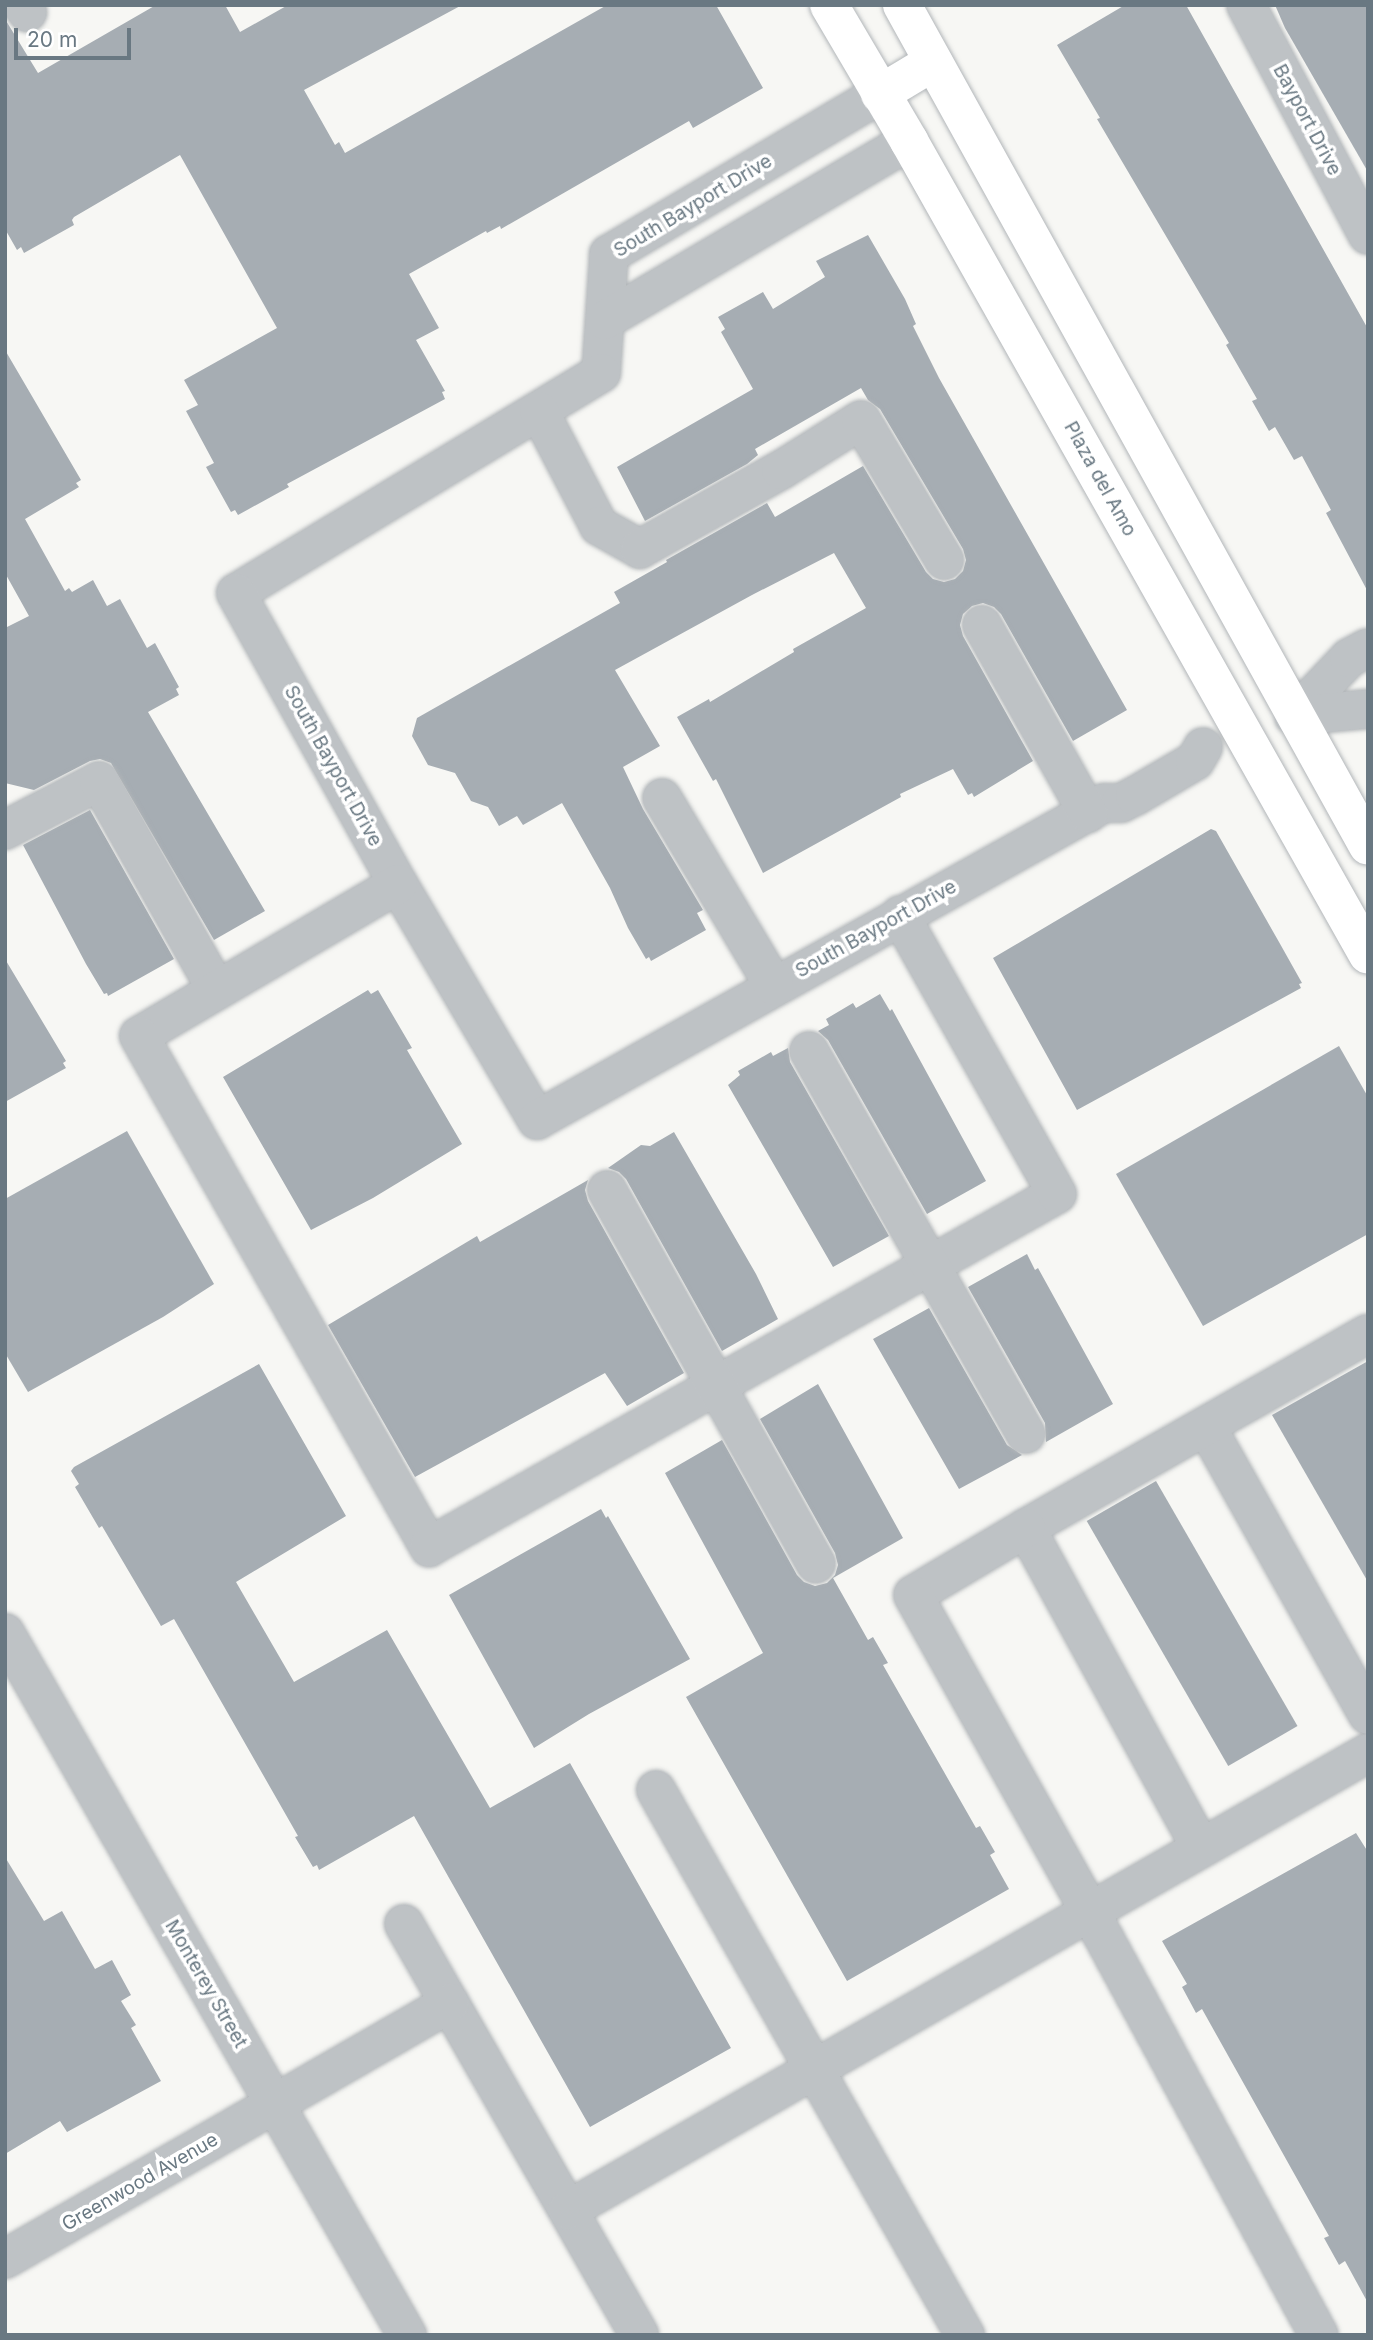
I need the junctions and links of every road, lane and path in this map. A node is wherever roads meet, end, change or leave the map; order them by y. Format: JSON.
{"nodes":[{"id":1,"x":829,"y":5,"type":"edge"},
{"id":2,"x":902,"y":5,"type":"edge"},
{"id":3,"x":1246,"y":5,"type":"edge"},
{"id":4,"x":933,"y":62,"type":"junction"},
{"id":5,"x":880,"y":94,"type":"junction"},
{"id":6,"x":909,"y":141,"type":"junction"},
{"id":7,"x":1368,"y":235,"type":"edge"},
{"id":8,"x":605,"y":320,"type":"junction"},
{"id":9,"x":539,"y":411,"type":"junction"},
{"id":10,"x":944,"y":559,"type":"dead end"},
{"id":11,"x":982,"y":625,"type":"dead end"},
{"id":12,"x":1368,"y":648,"type":"edge"},
{"id":13,"x":1289,"y":707,"type":"junction"},
{"id":14,"x":1368,"y":709,"type":"edge"},
{"id":15,"x":1238,"y":726,"type":"junction"},
{"id":16,"x":662,"y":798,"type":"dead end"},
{"id":17,"x":1096,"y":808,"type":"junction"},
{"id":18,"x":5,"y":830,"type":"edge"},
{"id":19,"x":1368,"y":846,"type":"edge"},
{"id":20,"x":398,"y":884,"type":"junction"},
{"id":21,"x":901,"y":915,"type":"junction"},
{"id":22,"x":1368,"y":955,"type":"edge"},
{"id":23,"x":774,"y":986,"type":"junction"},
{"id":24,"x":217,"y":990,"type":"junction"},
{"id":25,"x":809,"y":1051,"type":"dead end"},
{"id":26,"x":607,"y":1191,"type":"dead end"},
{"id":27,"x":931,"y":1264,"type":"junction"},
{"id":28,"x":1368,"y":1334,"type":"edge"},
{"id":29,"x":715,"y":1386,"type":"junction"},
{"id":30,"x":1206,"y":1426,"type":"junction"},
{"id":31,"x":1026,"y":1434,"type":"dead end"},
{"id":32,"x":1026,"y":1528,"type":"junction"},
{"id":33,"x":816,"y":1564,"type":"dead end"},
{"id":34,"x":5,"y":1633,"type":"edge"},
{"id":35,"x":1368,"y":1715,"type":"edge"},
{"id":36,"x":1368,"y":1753,"type":"edge"},
{"id":37,"x":656,"y":1790,"type":"dead end"},
{"id":38,"x":1202,"y":1848,"type":"junction"},
{"id":39,"x":1090,"y":1912,"type":"junction"},
{"id":40,"x":404,"y":1924,"type":"dead end"},
{"id":41,"x":450,"y":2003,"type":"junction"},
{"id":42,"x":816,"y":2068,"type":"junction"},
{"id":43,"x":275,"y":2105,"type":"junction"},
{"id":44,"x":568,"y":2210,"type":"junction"},
{"id":45,"x":5,"y":2259,"type":"edge"},
{"id":46,"x":407,"y":2335,"type":"edge"},
{"id":47,"x":639,"y":2335,"type":"edge"},
{"id":48,"x":965,"y":2335,"type":"edge"},
{"id":49,"x":1320,"y":2335,"type":"edge"}],
"edges":[{"from":1,"to":5,"type":"main road","name":"Plaza del Amo"},
{"from":2,"to":4,"type":"main road"},
{"from":3,"to":7,"type":"street","name":"Bayport Drive"},
{"from":4,"to":5,"type":"main road"},
{"from":4,"to":13,"type":"main road"},
{"from":5,"to":6,"type":"main road","name":"Plaza del Amo"},
{"from":5,"to":8,"type":"street","name":"South Bayport Drive"},
{"from":6,"to":8,"type":"street"},
{"from":6,"to":15,"type":"main road","name":"Plaza del Amo"},
{"from":8,"to":9,"type":"street","name":"South Bayport Drive"},
{"from":9,"to":10,"type":"street"},
{"from":9,"to":20,"type":"street","name":"South Bayport Drive"},
{"from":11,"to":17,"type":"street"},
{"from":12,"to":13,"type":"street"},
{"from":13,"to":14,"type":"street"},
{"from":13,"to":15,"type":"main road"},
{"from":13,"to":19,"type":"main road"},
{"from":15,"to":17,"type":"street","name":"South Bayport Drive"},
{"from":15,"to":22,"type":"main road","name":"Plaza del Amo"},
{"from":16,"to":23,"type":"street"},
{"from":17,"to":21,"type":"street","name":"South Bayport Drive"},
{"from":18,"to":24,"type":"street"},
{"from":20,"to":23,"type":"street","name":"South Bayport Drive"},
{"from":20,"to":24,"type":"street"},
{"from":21,"to":23,"type":"street","name":"South Bayport Drive"},
{"from":21,"to":27,"type":"street"},
{"from":24,"to":29,"type":"street"},
{"from":25,"to":27,"type":"street"},
{"from":26,"to":29,"type":"street"},
{"from":27,"to":29,"type":"street"},
{"from":27,"to":31,"type":"street"},
{"from":28,"to":30,"type":"street"},
{"from":29,"to":33,"type":"street"},
{"from":30,"to":32,"type":"street"},
{"from":30,"to":35,"type":"street"},
{"from":32,"to":38,"type":"street"},
{"from":32,"to":39,"type":"street"},
{"from":34,"to":43,"type":"street","name":"Monterey Street"},
{"from":36,"to":38,"type":"street"},
{"from":37,"to":42,"type":"street"},
{"from":38,"to":39,"type":"street"},
{"from":39,"to":42,"type":"street"},
{"from":39,"to":49,"type":"street"},
{"from":40,"to":41,"type":"street"},
{"from":41,"to":43,"type":"street","name":"Greenwood Avenue"},
{"from":41,"to":44,"type":"street"},
{"from":42,"to":44,"type":"street"},
{"from":42,"to":48,"type":"street"},
{"from":43,"to":45,"type":"street","name":"Greenwood Avenue"},
{"from":43,"to":46,"type":"street","name":"Monterey Street"},
{"from":44,"to":47,"type":"street"}]}
